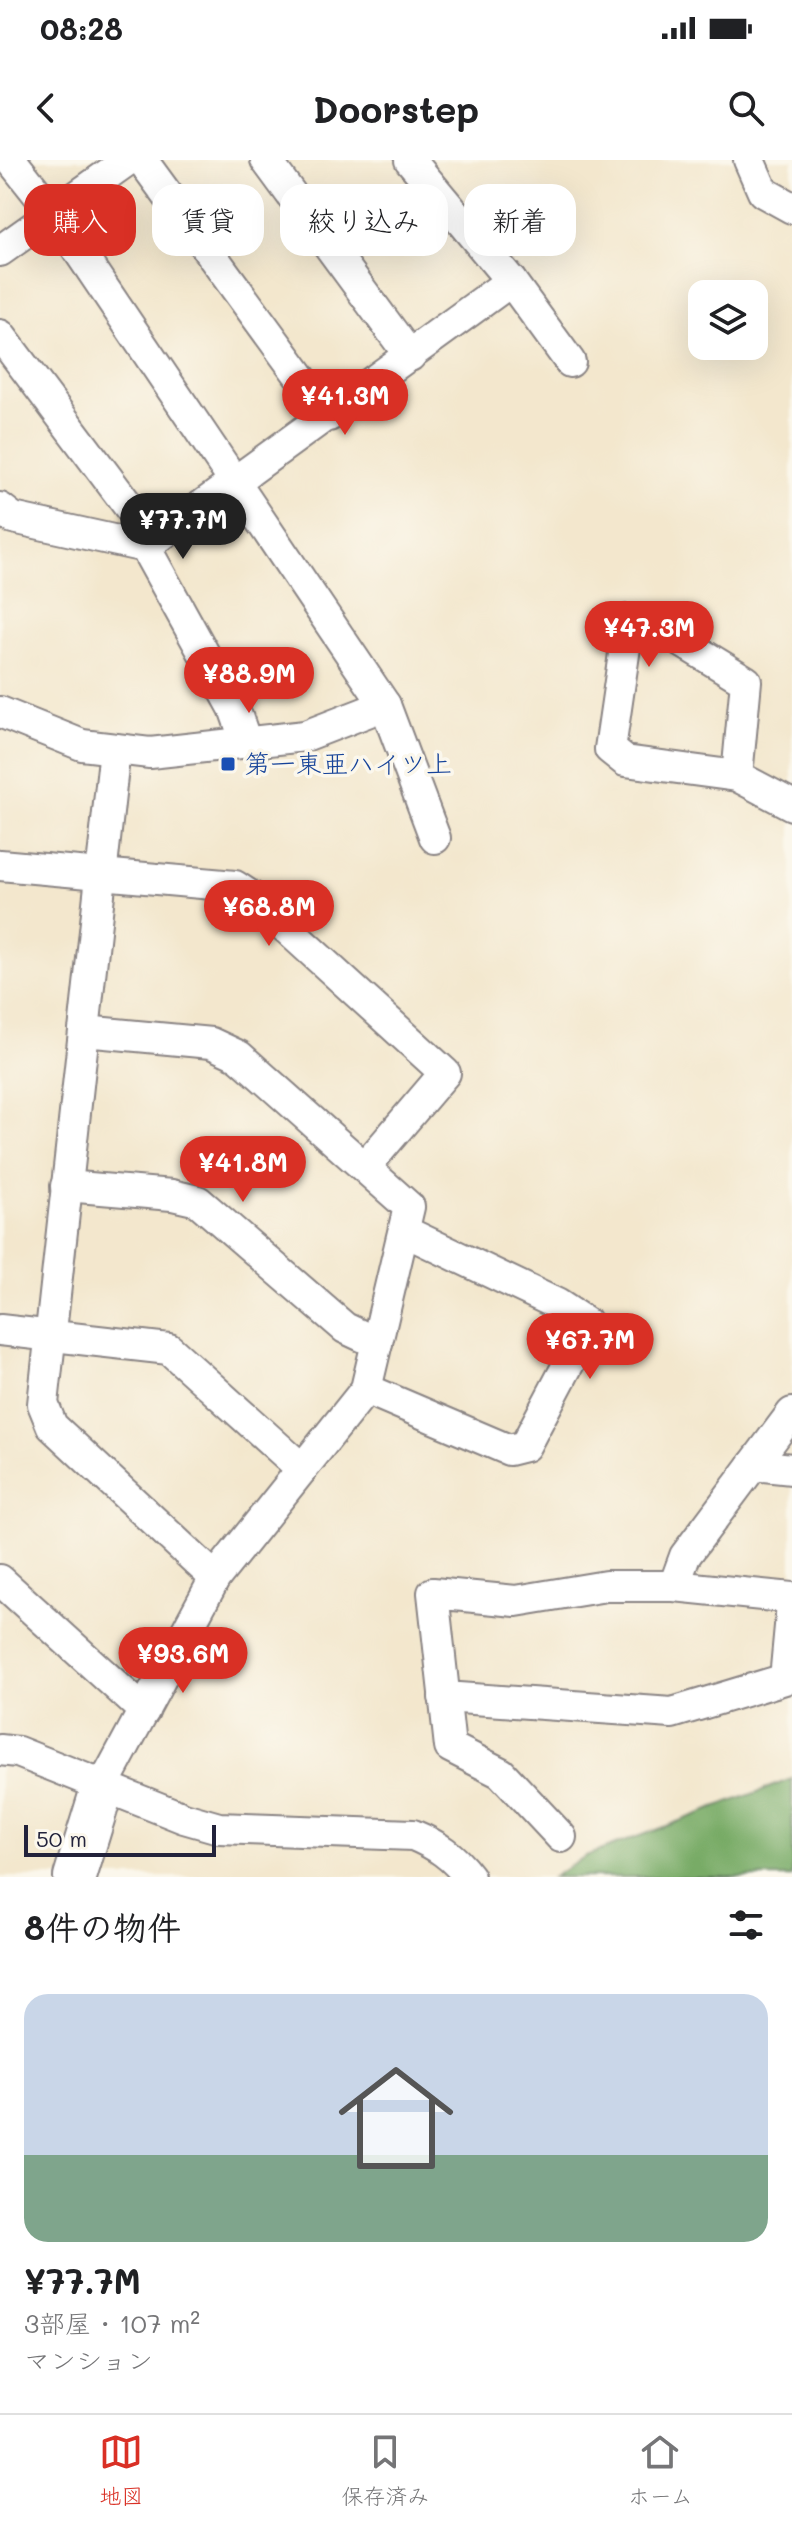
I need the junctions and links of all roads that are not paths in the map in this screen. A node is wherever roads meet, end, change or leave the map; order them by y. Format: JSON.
{"nodes":[{"id":1,"x":11,"y":160,"type":"edge"},
{"id":2,"x":128,"y":160,"type":"edge"},
{"id":3,"x":142,"y":160,"type":"edge"},
{"id":4,"x":266,"y":160,"type":"edge"},
{"id":5,"x":410,"y":160,"type":"edge"},
{"id":6,"x":749,"y":160,"type":"edge"},
{"id":7,"x":30,"y":184,"type":"edge"},
{"id":8,"x":94,"y":184,"type":"edge"},
{"id":9,"x":792,"y":208,"type":"edge"},
{"id":10,"x":24,"y":234,"type":"edge"},
{"id":11,"x":0,"y":251,"type":"edge"},
{"id":12,"x":82,"y":256,"type":"edge"},
{"id":13,"x":511,"y":281,"type":"junction"},
{"id":14,"x":0,"y":335,"type":"edge"},
{"id":15,"x":410,"y":356,"type":"junction"},
{"id":16,"x":570,"y":362,"type":"dead end"},
{"id":17,"x":329,"y":416,"type":"junction"},
{"id":18,"x":235,"y":484,"type":"junction"},
{"id":19,"x":0,"y":508,"type":"edge"},
{"id":20,"x":149,"y":544,"type":"junction"},
{"id":21,"x":385,"y":705,"type":"junction"},
{"id":22,"x":0,"y":712,"type":"edge"},
{"id":23,"x":246,"y":742,"type":"junction"},
{"id":24,"x":115,"y":749,"type":"junction"},
{"id":25,"x":737,"y":776,"type":"junction"},
{"id":26,"x":792,"y":805,"type":"edge"},
{"id":27,"x":435,"y":838,"type":"dead end"},
{"id":28,"x":0,"y":865,"type":"edge"},
{"id":29,"x":101,"y":876,"type":"junction"},
{"id":30,"x":84,"y":1031,"type":"junction"},
{"id":31,"x":365,"y":1167,"type":"junction"},
{"id":32,"x":66,"y":1186,"type":"junction"},
{"id":33,"x":404,"y":1231,"type":"junction"},
{"id":34,"x":0,"y":1330,"type":"edge"},
{"id":35,"x":50,"y":1336,"type":"junction"},
{"id":36,"x":377,"y":1343,"type":"junction"},
{"id":37,"x":366,"y":1389,"type":"junction"},
{"id":38,"x":792,"y":1413,"type":"edge"},
{"id":39,"x":753,"y":1465,"type":"junction"},
{"id":40,"x":302,"y":1469,"type":"junction"},
{"id":41,"x":792,"y":1469,"type":"edge"},
{"id":42,"x":215,"y":1578,"type":"junction"},
{"id":43,"x":0,"y":1580,"type":"edge"},
{"id":44,"x":674,"y":1586,"type":"junction"},
{"id":45,"x":792,"y":1598,"type":"edge"},
{"id":46,"x":792,"y":1605,"type":"edge"},
{"id":47,"x":444,"y":1697,"type":"junction"},
{"id":48,"x":144,"y":1711,"type":"junction"},
{"id":49,"x":0,"y":1750,"type":"edge"},
{"id":50,"x":103,"y":1786,"type":"junction"},
{"id":51,"x":561,"y":1837,"type":"dead end"},
{"id":52,"x":75,"y":1877,"type":"edge"},
{"id":53,"x":469,"y":1877,"type":"edge"}],
"edges":[{"from":1,"to":7,"type":"street"},
{"from":2,"to":8,"type":"street"},
{"from":3,"to":17,"type":"street"},
{"from":4,"to":15,"type":"street"},
{"from":5,"to":13,"type":"street"},
{"from":6,"to":9,"type":"street"},
{"from":10,"to":11,"type":"street"},
{"from":12,"to":18,"type":"street"},
{"from":13,"to":15,"type":"street"},
{"from":13,"to":16,"type":"street"},
{"from":14,"to":20,"type":"street"},
{"from":15,"to":17,"type":"street"},
{"from":17,"to":18,"type":"street"},
{"from":18,"to":20,"type":"street"},
{"from":18,"to":21,"type":"street"},
{"from":19,"to":20,"type":"street"},
{"from":20,"to":23,"type":"street"},
{"from":21,"to":23,"type":"street"},
{"from":21,"to":27,"type":"street"},
{"from":22,"to":24,"type":"street"},
{"from":23,"to":24,"type":"street"},
{"from":24,"to":29,"type":"street"},
{"from":25,"to":25,"type":"street"},
{"from":25,"to":26,"type":"street"},
{"from":28,"to":29,"type":"street"},
{"from":29,"to":30,"type":"street"},
{"from":29,"to":31,"type":"street"},
{"from":30,"to":31,"type":"street"},
{"from":30,"to":32,"type":"street"},
{"from":31,"to":33,"type":"street"},
{"from":32,"to":35,"type":"street"},
{"from":32,"to":36,"type":"street"},
{"from":33,"to":36,"type":"street"},
{"from":33,"to":37,"type":"street"},
{"from":34,"to":35,"type":"street"},
{"from":35,"to":40,"type":"street"},
{"from":35,"to":42,"type":"street"},
{"from":36,"to":37,"type":"street"},
{"from":37,"to":40,"type":"street"},
{"from":38,"to":39,"type":"street"},
{"from":39,"to":41,"type":"street"},
{"from":39,"to":44,"type":"street"},
{"from":40,"to":42,"type":"street"},
{"from":42,"to":48,"type":"street"},
{"from":43,"to":48,"type":"street"},
{"from":44,"to":45,"type":"street"},
{"from":44,"to":47,"type":"street"},
{"from":46,"to":47,"type":"street"},
{"from":47,"to":51,"type":"street"},
{"from":48,"to":50,"type":"street"},
{"from":49,"to":50,"type":"street"},
{"from":50,"to":52,"type":"street"},
{"from":50,"to":53,"type":"street"}]}
